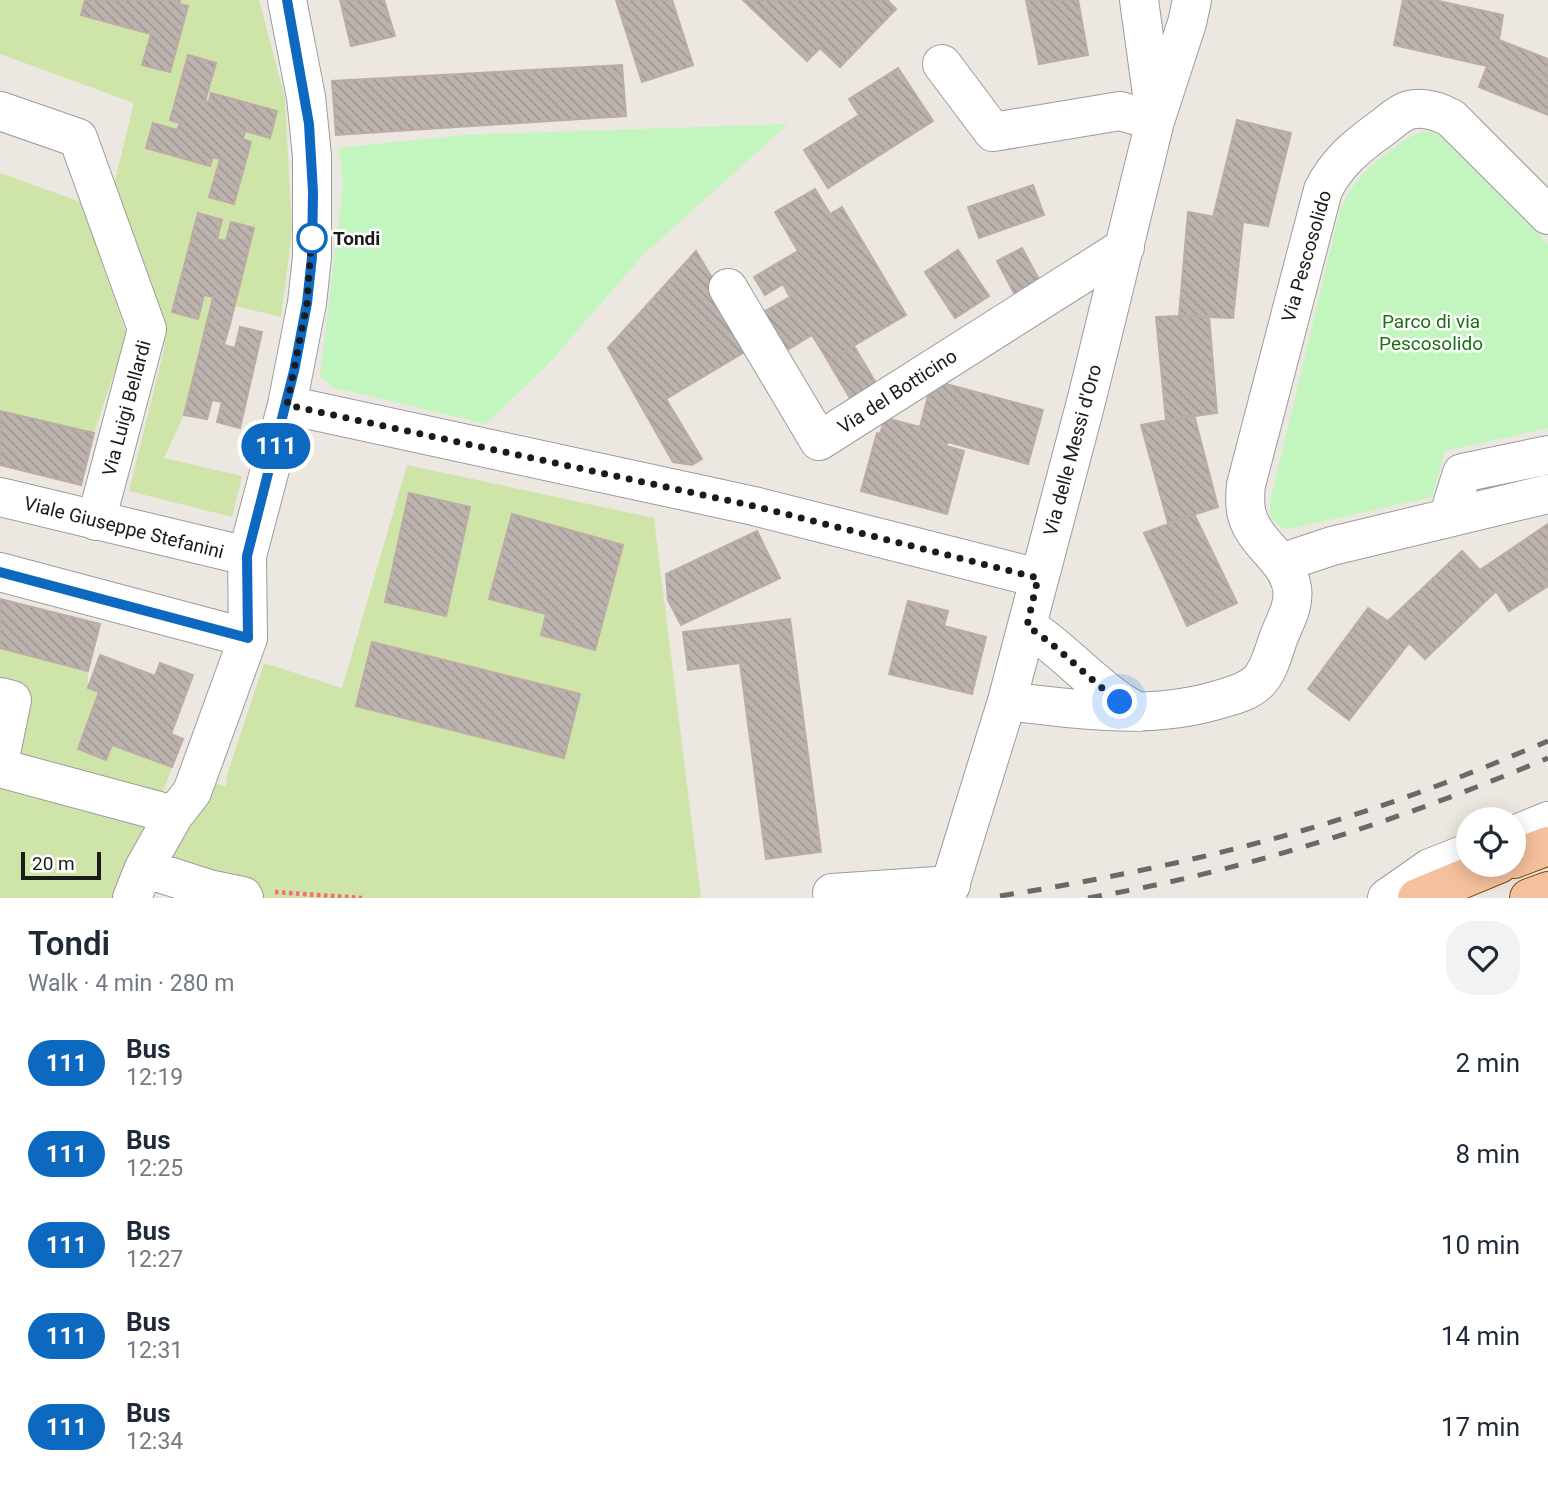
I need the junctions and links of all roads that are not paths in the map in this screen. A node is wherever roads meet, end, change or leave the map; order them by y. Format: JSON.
{"nodes":[{"id":1,"x":286,"y":0,"type":"edge"},
{"id":2,"x":1139,"y":0,"type":"edge"},
{"id":3,"x":1152,"y":0,"type":"edge"},
{"id":4,"x":1185,"y":0,"type":"edge"},
{"id":5,"x":1192,"y":0,"type":"edge"},
{"id":6,"x":942,"y":64,"type":"dead end"},
{"id":7,"x":0,"y":111,"type":"edge"},
{"id":8,"x":1155,"y":121,"type":"junction"},
{"id":9,"x":1548,"y":215,"type":"edge"},
{"id":10,"x":1125,"y":247,"type":"junction"},
{"id":11,"x":728,"y":288,"type":"dead end"},
{"id":12,"x":287,"y":405,"type":"junction"},
{"id":13,"x":1548,"y":455,"type":"edge"},
{"id":14,"x":1548,"y":494,"type":"edge"},
{"id":15,"x":0,"y":497,"type":"edge"},
{"id":16,"x":1448,"y":518,"type":"junction"},
{"id":17,"x":96,"y":521,"type":"junction"},
{"id":18,"x":247,"y":556,"type":"junction"},
{"id":19,"x":1281,"y":563,"type":"junction"},
{"id":20,"x":0,"y":572,"type":"edge"},
{"id":21,"x":1038,"y":578,"type":"junction"},
{"id":22,"x":1027,"y":626,"type":"junction"},
{"id":23,"x":248,"y":638,"type":"junction"},
{"id":24,"x":0,"y":697,"type":"edge"},
{"id":25,"x":1007,"y":701,"type":"junction"},
{"id":26,"x":1138,"y":712,"type":"junction"},
{"id":27,"x":0,"y":758,"type":"edge"},
{"id":28,"x":0,"y":768,"type":"edge"},
{"id":29,"x":174,"y":816,"type":"junction"},
{"id":30,"x":1548,"y":821,"type":"edge"},
{"id":31,"x":1526,"y":830,"type":"edge"},
{"id":32,"x":1548,"y":846,"type":"edge"},
{"id":33,"x":1526,"y":854,"type":"edge"},
{"id":34,"x":1456,"y":858,"type":"edge"},
{"id":35,"x":1468,"y":877,"type":"edge"},
{"id":36,"x":136,"y":890,"type":"edge"},
{"id":37,"x":948,"y":891,"type":"edge"},
{"id":38,"x":1548,"y":891,"type":"edge"},
{"id":39,"x":832,"y":893,"type":"dead end"},
{"id":40,"x":243,"y":897,"type":"edge"},
{"id":41,"x":1387,"y":898,"type":"edge"},
{"id":42,"x":1417,"y":898,"type":"edge"},
{"id":43,"x":1530,"y":898,"type":"edge"}],
"edges":[{"from":1,"to":12,"type":"street"},
{"from":2,"to":8,"type":"street"},
{"from":3,"to":4,"type":"street"},
{"from":5,"to":8,"type":"street","name":"Via delle Messi d'Oro"},
{"from":6,"to":8,"type":"street"},
{"from":7,"to":17,"type":"street","name":"Via Luigi Bellardi"},
{"from":8,"to":10,"type":"street","name":"Via delle Messi d'Oro"},
{"from":9,"to":19,"type":"street","name":"Via Pescosolido"},
{"from":10,"to":11,"type":"street","name":"Via del Botticino"},
{"from":10,"to":21,"type":"street","name":"Via delle Messi d'Oro"},
{"from":12,"to":18,"type":"street"},
{"from":12,"to":21,"type":"street"},
{"from":13,"to":16,"type":"street"},
{"from":14,"to":16,"type":"street"},
{"from":15,"to":17,"type":"street","name":"Viale Giuseppe Stefanini"},
{"from":16,"to":19,"type":"street"},
{"from":17,"to":18,"type":"street","name":"Viale Giuseppe Stefanini"},
{"from":18,"to":23,"type":"street"},
{"from":19,"to":26,"type":"street","name":"Via Pescosolido"},
{"from":20,"to":23,"type":"street"},
{"from":21,"to":22,"type":"street","name":"Via delle Messi d'Oro"},
{"from":22,"to":25,"type":"street","name":"Via delle Messi d'Oro"},
{"from":22,"to":26,"type":"street"},
{"from":23,"to":29,"type":"street"},
{"from":24,"to":27,"type":"street"},
{"from":25,"to":26,"type":"street","name":"Via Pescosolido"},
{"from":25,"to":37,"type":"street","name":"Via delle Messi d'Oro"},
{"from":28,"to":29,"type":"street"},
{"from":29,"to":36,"type":"street"},
{"from":30,"to":31,"type":"street"},
{"from":32,"to":33,"type":"main road"},
{"from":34,"to":41,"type":"street"},
{"from":35,"to":42,"type":"main road"},
{"from":36,"to":40,"type":"street"},
{"from":37,"to":39,"type":"street"},
{"from":38,"to":43,"type":"main road"}]}
